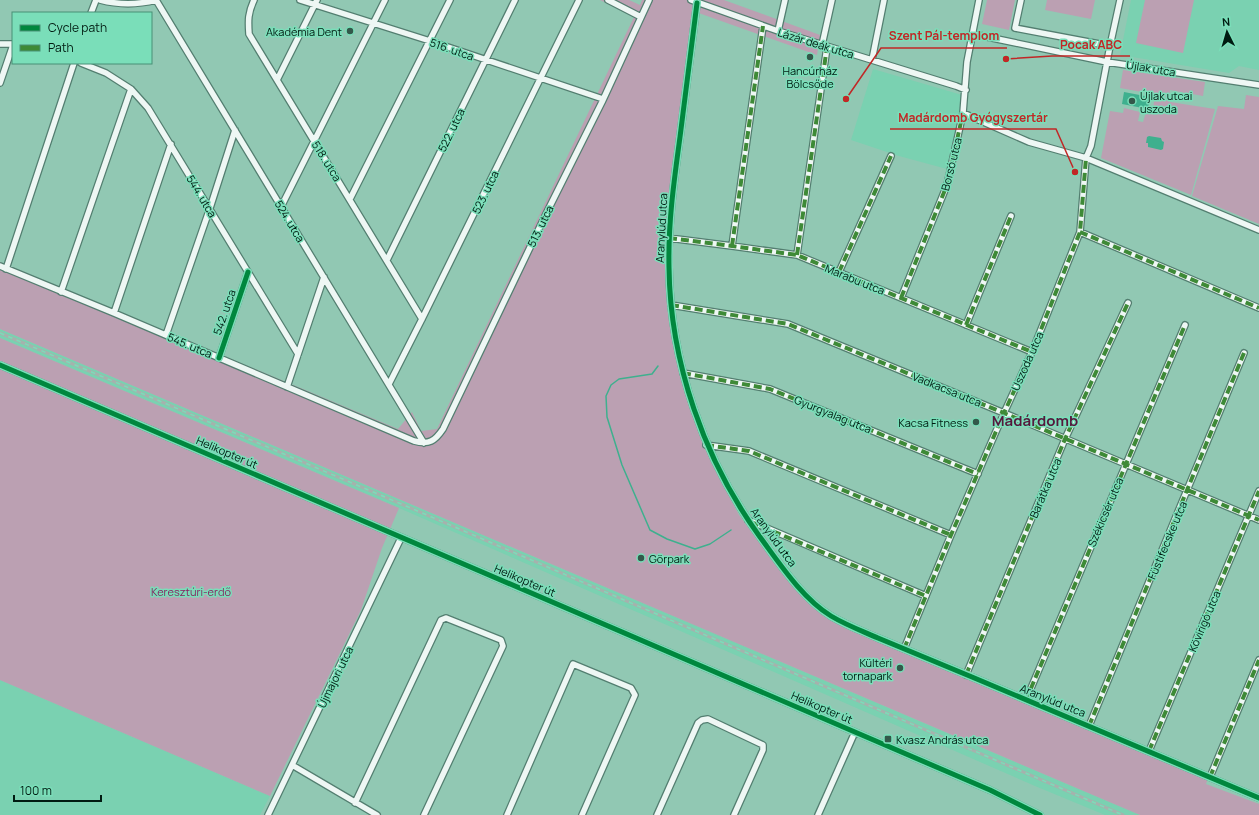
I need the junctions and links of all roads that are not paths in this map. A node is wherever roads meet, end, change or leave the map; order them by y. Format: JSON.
{"nodes":[{"id":1,"x":96,"y":0,"type":"edge"},
{"id":2,"x":100,"y":0,"type":"edge"},
{"id":3,"x":156,"y":0,"type":"edge"},
{"id":4,"x":254,"y":0,"type":"edge"},
{"id":5,"x":300,"y":0,"type":"edge"},
{"id":6,"x":385,"y":0,"type":"edge"},
{"id":7,"x":450,"y":0,"type":"edge"},
{"id":8,"x":515,"y":0,"type":"edge"},
{"id":9,"x":579,"y":0,"type":"edge"},
{"id":10,"x":608,"y":0,"type":"edge"},
{"id":11,"x":649,"y":0,"type":"edge"},
{"id":12,"x":691,"y":0,"type":"edge"},
{"id":13,"x":785,"y":0,"type":"edge"},
{"id":14,"x":832,"y":0,"type":"edge"},
{"id":15,"x":884,"y":0,"type":"edge"},
{"id":16,"x":979,"y":0,"type":"edge"},
{"id":17,"x":1021,"y":0,"type":"edge"},
{"id":18,"x":1120,"y":0,"type":"edge"},
{"id":19,"x":316,"y":3,"type":"edge"},
{"id":20,"x":697,"y":3,"type":"junction"},
{"id":21,"x":91,"y":12,"type":"edge"},
{"id":22,"x":641,"y":17,"type":"junction"},
{"id":23,"x":374,"y":24,"type":"junction"},
{"id":24,"x":763,"y":26,"type":"junction"},
{"id":25,"x":778,"y":31,"type":"junction"},
{"id":26,"x":973,"y":34,"type":"junction"},
{"id":27,"x":430,"y":41,"type":"junction"},
{"id":28,"x":0,"y":44,"type":"edge"},
{"id":29,"x":12,"y":45,"type":"edge"},
{"id":30,"x":824,"y":46,"type":"junction"},
{"id":31,"x":1110,"y":46,"type":"junction"},
{"id":32,"x":12,"y":48,"type":"edge"},
{"id":33,"x":486,"y":60,"type":"junction"},
{"id":34,"x":872,"y":60,"type":"junction"},
{"id":35,"x":1107,"y":62,"type":"junction"},
{"id":36,"x":74,"y":64,"type":"edge"},
{"id":37,"x":84,"y":64,"type":"edge"},
{"id":38,"x":541,"y":79,"type":"junction"},
{"id":39,"x":277,"y":80,"type":"junction"},
{"id":40,"x":0,"y":83,"type":"edge"},
{"id":41,"x":1259,"y":85,"type":"edge"},
{"id":42,"x":131,"y":89,"type":"junction"},
{"id":43,"x":966,"y":90,"type":"junction"},
{"id":44,"x":603,"y":99,"type":"junction"},
{"id":45,"x":963,"y":112,"type":"junction"},
{"id":46,"x":235,"y":130,"type":"junction"},
{"id":47,"x":315,"y":142,"type":"junction"},
{"id":48,"x":171,"y":144,"type":"junction"},
{"id":49,"x":891,"y":156,"type":"dead end"},
{"id":50,"x":1086,"y":158,"type":"junction"},
{"id":51,"x":350,"y":199,"type":"junction"},
{"id":52,"x":281,"y":207,"type":"junction"},
{"id":53,"x":210,"y":208,"type":"junction"},
{"id":54,"x":1011,"y":216,"type":"dead end"},
{"id":55,"x":1259,"y":230,"type":"edge"},
{"id":56,"x":1080,"y":232,"type":"junction"},
{"id":57,"x":669,"y":238,"type":"junction"},
{"id":58,"x":732,"y":246,"type":"junction"},
{"id":59,"x":797,"y":255,"type":"junction"},
{"id":60,"x":387,"y":260,"type":"junction"},
{"id":61,"x":0,"y":266,"type":"edge"},
{"id":62,"x":6,"y":269,"type":"junction"},
{"id":63,"x":248,"y":272,"type":"junction"},
{"id":64,"x":839,"y":272,"type":"junction"},
{"id":65,"x":324,"y":277,"type":"junction"},
{"id":66,"x":61,"y":292,"type":"junction"},
{"id":67,"x":901,"y":298,"type":"junction"},
{"id":68,"x":1128,"y":303,"type":"dead end"},
{"id":69,"x":671,"y":305,"type":"junction"},
{"id":70,"x":1259,"y":308,"type":"edge"},
{"id":71,"x":114,"y":313,"type":"junction"},
{"id":72,"x":422,"y":319,"type":"junction"},
{"id":73,"x":966,"y":325,"type":"junction"},
{"id":74,"x":1185,"y":325,"type":"dead end"},
{"id":75,"x":166,"y":335,"type":"junction"},
{"id":76,"x":1032,"y":352,"type":"junction"},
{"id":77,"x":1244,"y":353,"type":"dead end"},
{"id":78,"x":298,"y":354,"type":"junction"},
{"id":79,"x":219,"y":358,"type":"junction"},
{"id":80,"x":0,"y":365,"type":"edge"},
{"id":81,"x":682,"y":373,"type":"junction"},
{"id":82,"x":389,"y":384,"type":"junction"},
{"id":83,"x":287,"y":387,"type":"junction"},
{"id":84,"x":1004,"y":413,"type":"junction"},
{"id":85,"x":1065,"y":439,"type":"junction"},
{"id":86,"x":424,"y":443,"type":"junction"},
{"id":87,"x":706,"y":444,"type":"junction"},
{"id":88,"x":1126,"y":464,"type":"junction"},
{"id":89,"x":978,"y":474,"type":"junction"},
{"id":90,"x":1188,"y":490,"type":"junction"},
{"id":91,"x":1259,"y":491,"type":"edge"},
{"id":92,"x":1248,"y":515,"type":"junction"},
{"id":93,"x":748,"y":520,"type":"junction"},
{"id":94,"x":1259,"y":520,"type":"edge"},
{"id":95,"x":951,"y":535,"type":"junction"},
{"id":96,"x":401,"y":538,"type":"junction"},
{"id":97,"x":926,"y":596,"type":"junction"},
{"id":98,"x":904,"y":649,"type":"junction"},
{"id":99,"x":1259,"y":660,"type":"edge"},
{"id":100,"x":966,"y":675,"type":"junction"},
{"id":101,"x":1026,"y":700,"type":"junction"},
{"id":102,"x":1089,"y":726,"type":"junction"},
{"id":103,"x":855,"y":732,"type":"junction"},
{"id":104,"x":1149,"y":751,"type":"junction"},
{"id":105,"x":292,"y":765,"type":"junction"},
{"id":106,"x":1210,"y":777,"type":"junction"},
{"id":107,"x":1259,"y":798,"type":"edge"},
{"id":108,"x":355,"y":803,"type":"junction"},
{"id":109,"x":268,"y":815,"type":"edge"},
{"id":110,"x":377,"y":815,"type":"edge"},
{"id":111,"x":424,"y":815,"type":"edge"},
{"id":112,"x":507,"y":815,"type":"edge"},
{"id":113,"x":582,"y":815,"type":"edge"},
{"id":114,"x":657,"y":815,"type":"edge"},
{"id":115,"x":734,"y":815,"type":"edge"},
{"id":116,"x":818,"y":815,"type":"edge"},
{"id":117,"x":1040,"y":815,"type":"edge"}],
"edges":[{"from":1,"to":21,"type":"street"},
{"from":2,"to":3,"type":"street"},
{"from":3,"to":46,"type":"street","name":"524. utca"},
{"from":4,"to":39,"type":"street","name":"518. utca"},
{"from":5,"to":19,"type":"street","name":"516. utca"},
{"from":6,"to":23,"type":"street"},
{"from":7,"to":27,"type":"street"},
{"from":8,"to":33,"type":"street","name":"522. utca"},
{"from":9,"to":38,"type":"street","name":"523. utca"},
{"from":10,"to":22,"type":"street"},
{"from":11,"to":22,"type":"street","name":"513. utca"},
{"from":12,"to":20,"type":"street","name":"Lázár deák utca"},
{"from":13,"to":25,"type":"street"},
{"from":14,"to":30,"type":"street"},
{"from":15,"to":34,"type":"street"},
{"from":16,"to":26,"type":"street","name":"Borsó utca"},
{"from":17,"to":31,"type":"street"},
{"from":18,"to":31,"type":"street"},
{"from":19,"to":23,"type":"street","name":"516. utca"},
{"from":19,"to":39,"type":"street"},
{"from":20,"to":24,"type":"street","name":"Lázár deák utca"},
{"from":20,"to":57,"type":"street","name":"Aranylúd utca"},
{"from":22,"to":44,"type":"street","name":"513. utca"},
{"from":23,"to":27,"type":"street","name":"516. utca"},
{"from":23,"to":47,"type":"street"},
{"from":24,"to":25,"type":"street","name":"Lázár deák utca"},
{"from":24,"to":58,"type":"street"},
{"from":25,"to":30,"type":"street","name":"Lázár deák utca"},
{"from":26,"to":35,"type":"street","name":"Újlak utca"},
{"from":26,"to":43,"type":"street","name":"Borsó utca"},
{"from":27,"to":33,"type":"street","name":"516. utca"},
{"from":27,"to":51,"type":"street"},
{"from":28,"to":29,"type":"street"},
{"from":30,"to":34,"type":"street","name":"Lázár deák utca"},
{"from":30,"to":59,"type":"street"},
{"from":31,"to":35,"type":"street"},
{"from":32,"to":40,"type":"street"},
{"from":33,"to":38,"type":"street","name":"516. utca"},
{"from":33,"to":60,"type":"street","name":"522. utca"},
{"from":34,"to":43,"type":"street","name":"Lázár deák utca"},
{"from":35,"to":41,"type":"street","name":"Újlak utca"},
{"from":35,"to":50,"type":"street","name":"Uszoda utca"},
{"from":36,"to":62,"type":"street"},
{"from":37,"to":42,"type":"street","name":"544. utca"},
{"from":38,"to":44,"type":"street","name":"516. utca"},
{"from":38,"to":72,"type":"street","name":"523. utca"},
{"from":39,"to":47,"type":"street","name":"518. utca"},
{"from":42,"to":48,"type":"street","name":"544. utca"},
{"from":42,"to":66,"type":"street"},
{"from":43,"to":45,"type":"street","name":"Borsó utca"},
{"from":44,"to":86,"type":"street","name":"513. utca"},
{"from":45,"to":50,"type":"street"},
{"from":45,"to":67,"type":"street","name":"Borsó utca"},
{"from":46,"to":52,"type":"street","name":"524. utca"},
{"from":46,"to":53,"type":"street"},
{"from":47,"to":51,"type":"street","name":"518. utca"},
{"from":47,"to":52,"type":"street"},
{"from":48,"to":53,"type":"street","name":"544. utca"},
{"from":48,"to":71,"type":"street"},
{"from":49,"to":64,"type":"street"},
{"from":50,"to":55,"type":"street"},
{"from":50,"to":56,"type":"street","name":"Uszoda utca"},
{"from":51,"to":60,"type":"street","name":"518. utca"},
{"from":52,"to":65,"type":"street","name":"524. utca"},
{"from":53,"to":63,"type":"street","name":"544. utca"},
{"from":53,"to":75,"type":"street"},
{"from":54,"to":73,"type":"street"},
{"from":56,"to":70,"type":"street"},
{"from":56,"to":76,"type":"street","name":"Uszoda utca"},
{"from":57,"to":58,"type":"street","name":"Marabu utca"},
{"from":57,"to":69,"type":"street","name":"Aranylúd utca"},
{"from":58,"to":59,"type":"street","name":"Marabu utca"},
{"from":59,"to":64,"type":"street","name":"Marabu utca"},
{"from":60,"to":72,"type":"street","name":"518. utca"},
{"from":61,"to":62,"type":"street","name":"545. utca"},
{"from":62,"to":66,"type":"street","name":"545. utca"},
{"from":63,"to":78,"type":"street","name":"544. utca"},
{"from":63,"to":79,"type":"street","name":"542. utca"},
{"from":64,"to":67,"type":"street","name":"Marabu utca"},
{"from":65,"to":78,"type":"street"},
{"from":65,"to":82,"type":"street","name":"524. utca"},
{"from":66,"to":71,"type":"street","name":"545. utca"},
{"from":67,"to":73,"type":"street","name":"Marabu utca"},
{"from":68,"to":85,"type":"street","name":"Barátka utca"},
{"from":69,"to":81,"type":"street","name":"Aranylúd utca"},
{"from":69,"to":84,"type":"street","name":"Vadkacsa utca"},
{"from":71,"to":75,"type":"street","name":"545. utca"},
{"from":72,"to":82,"type":"street","name":"523. utca"},
{"from":73,"to":76,"type":"street","name":"Marabu utca"},
{"from":74,"to":88,"type":"street","name":"Székicsér utca"},
{"from":75,"to":79,"type":"street","name":"545. utca"},
{"from":76,"to":84,"type":"street","name":"Uszoda utca"},
{"from":77,"to":90,"type":"street","name":"Füstifecske utca"},
{"from":78,"to":83,"type":"street"},
{"from":79,"to":83,"type":"street","name":"545. utca"},
{"from":80,"to":96,"type":"street","name":"Helikopter út"},
{"from":81,"to":87,"type":"street","name":"Aranylúd utca"},
{"from":81,"to":89,"type":"street","name":"Gyurgyalag utca"},
{"from":82,"to":86,"type":"street","name":"524. utca"},
{"from":83,"to":86,"type":"street","name":"545. utca"},
{"from":84,"to":85,"type":"street","name":"Vadkacsa utca"},
{"from":84,"to":89,"type":"street","name":"Uszoda utca"},
{"from":85,"to":88,"type":"street","name":"Vadkacsa utca"},
{"from":85,"to":100,"type":"street","name":"Barátka utca"},
{"from":87,"to":93,"type":"street","name":"Aranylúd utca"},
{"from":87,"to":95,"type":"street"},
{"from":88,"to":90,"type":"street","name":"Vadkacsa utca"},
{"from":88,"to":101,"type":"street","name":"Székicsér utca"},
{"from":89,"to":95,"type":"street","name":"Uszoda utca"},
{"from":90,"to":92,"type":"street","name":"Vadkacsa utca"},
{"from":90,"to":102,"type":"street","name":"Füstifecske utca"},
{"from":91,"to":92,"type":"street","name":"Kövirigó utca"},
{"from":92,"to":94,"type":"street","name":"Vadkacsa utca"},
{"from":92,"to":104,"type":"street","name":"Kövirigó utca"},
{"from":93,"to":97,"type":"street"},
{"from":93,"to":98,"type":"street","name":"Aranylúd utca"},
{"from":95,"to":97,"type":"street","name":"Uszoda utca"},
{"from":96,"to":103,"type":"street","name":"Helikopter út"},
{"from":96,"to":105,"type":"street","name":"Újmajori utca"},
{"from":97,"to":98,"type":"street","name":"Uszoda utca"},
{"from":98,"to":100,"type":"street","name":"Aranylúd utca"},
{"from":99,"to":106,"type":"street"},
{"from":100,"to":101,"type":"street","name":"Aranylúd utca"},
{"from":101,"to":102,"type":"street","name":"Aranylúd utca"},
{"from":102,"to":104,"type":"street","name":"Aranylúd utca"},
{"from":103,"to":116,"type":"street"},
{"from":103,"to":117,"type":"street","name":"Helikopter út"},
{"from":104,"to":106,"type":"street","name":"Aranylúd utca"},
{"from":105,"to":108,"type":"street"},
{"from":105,"to":109,"type":"street","name":"Újmajori utca"},
{"from":106,"to":107,"type":"street","name":"Aranylúd utca"},
{"from":108,"to":110,"type":"street"},
{"from":108,"to":111,"type":"street"},
{"from":112,"to":113,"type":"street"},
{"from":114,"to":115,"type":"street"}]}
